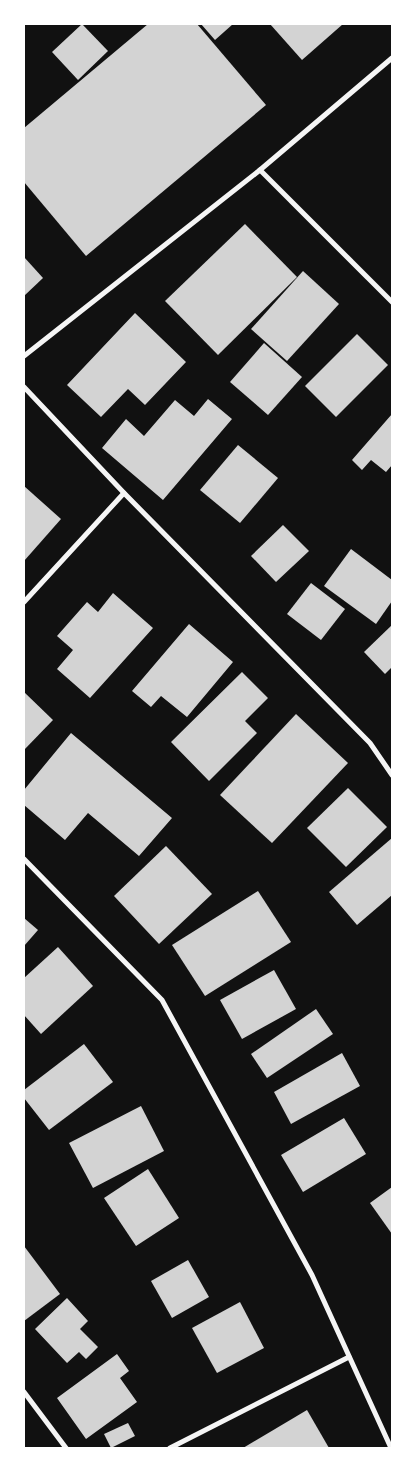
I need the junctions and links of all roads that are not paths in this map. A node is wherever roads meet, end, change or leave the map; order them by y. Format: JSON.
{"nodes":[{"id":1,"x":392,"y":58,"type":"edge"},
{"id":2,"x":260,"y":170,"type":"junction"},
{"id":3,"x":392,"y":302,"type":"edge"},
{"id":4,"x":24,"y":356,"type":"edge"},
{"id":5,"x":24,"y":387,"type":"edge"},
{"id":6,"x":124,"y":493,"type":"junction"},
{"id":7,"x":24,"y":602,"type":"edge"},
{"id":8,"x":392,"y":775,"type":"edge"},
{"id":9,"x":24,"y":859,"type":"edge"},
{"id":10,"x":349,"y":1357,"type":"junction"},
{"id":11,"x":24,"y":1392,"type":"edge"},
{"id":12,"x":66,"y":1448,"type":"edge"},
{"id":13,"x":170,"y":1448,"type":"edge"},
{"id":14,"x":391,"y":1448,"type":"edge"}],
"edges":[{"from":1,"to":2,"type":"street"},
{"from":2,"to":3,"type":"street"},
{"from":2,"to":4,"type":"street"},
{"from":5,"to":6,"type":"street"},
{"from":6,"to":7,"type":"street"},
{"from":6,"to":8,"type":"street"},
{"from":9,"to":10,"type":"street"},
{"from":10,"to":13,"type":"street"},
{"from":10,"to":14,"type":"street"},
{"from":11,"to":12,"type":"street"}]}
